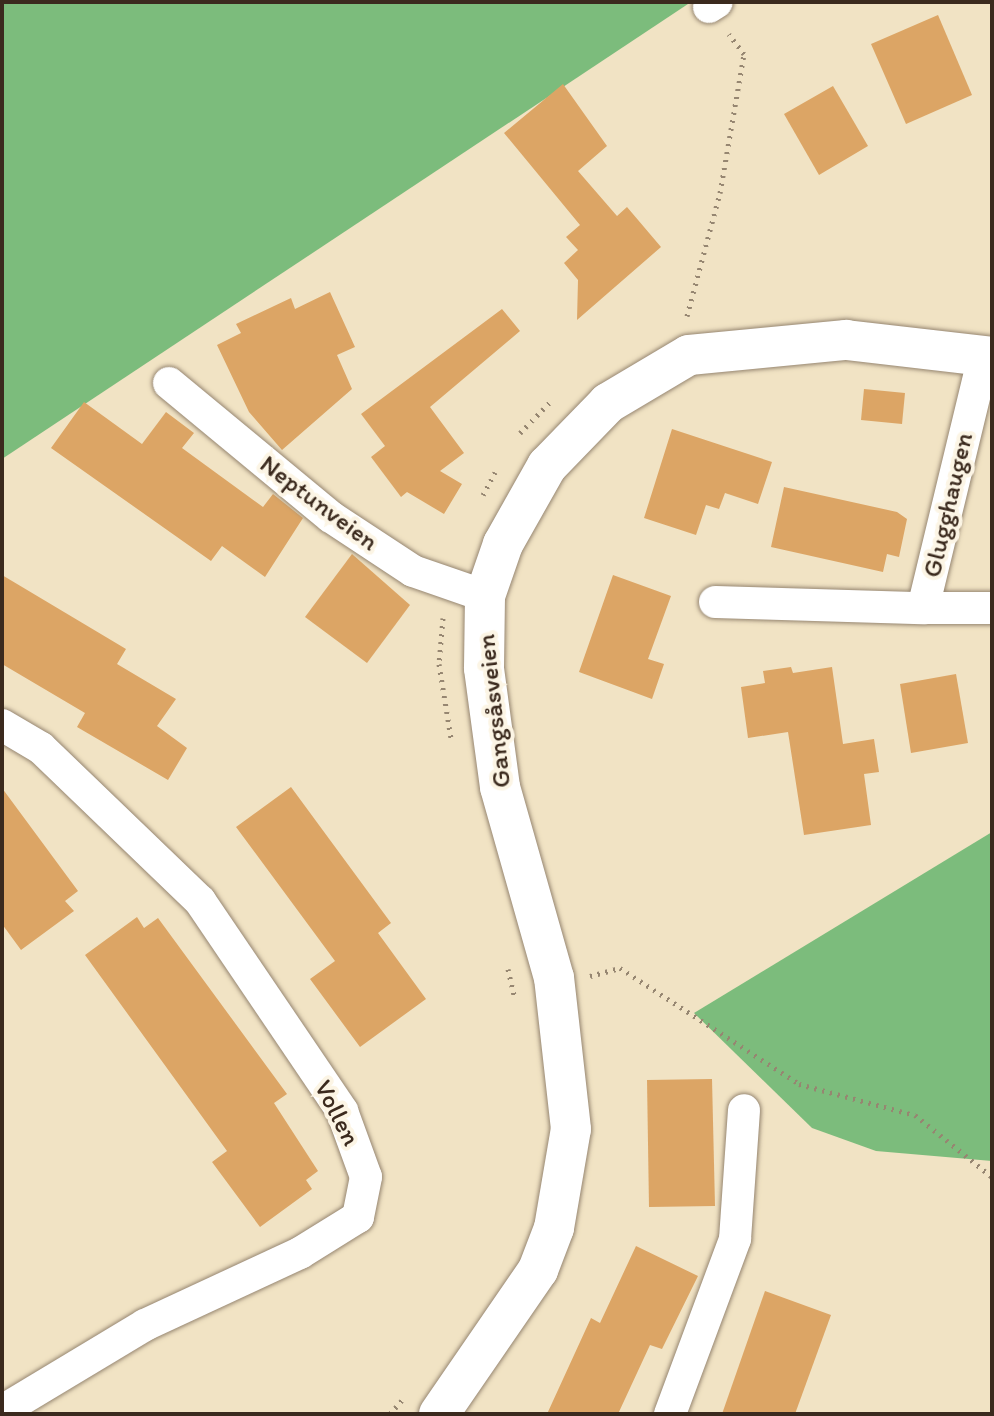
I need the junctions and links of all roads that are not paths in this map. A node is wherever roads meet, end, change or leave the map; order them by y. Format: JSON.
{"nodes":[{"id":1,"x":988,"y":356,"type":"edge"},
{"id":2,"x":169,"y":383,"type":"dead end"},
{"id":3,"x":485,"y":596,"type":"junction"},
{"id":4,"x":715,"y":602,"type":"dead end"},
{"id":5,"x":923,"y":608,"type":"junction"},
{"id":6,"x":992,"y":608,"type":"edge"},
{"id":7,"x":2,"y":725,"type":"edge"},
{"id":8,"x":744,"y":1110,"type":"dead end"},
{"id":9,"x":424,"y":1403,"type":"edge"},
{"id":10,"x":2,"y":1411,"type":"edge"},
{"id":11,"x":670,"y":1414,"type":"edge"}],
"edges":[{"from":1,"to":3,"type":"street","name":"Gangsåsveien"},
{"from":1,"to":5,"type":"street","name":"Glugghaugen"},
{"from":2,"to":3,"type":"street","name":"Neptunveien"},
{"from":3,"to":9,"type":"street","name":"Gangsåsveien"},
{"from":4,"to":5,"type":"street","name":"Glugghaugen"},
{"from":5,"to":6,"type":"street","name":"Glugghaugen"},
{"from":7,"to":10,"type":"street","name":"Vollen"},
{"from":8,"to":11,"type":"street"}]}
